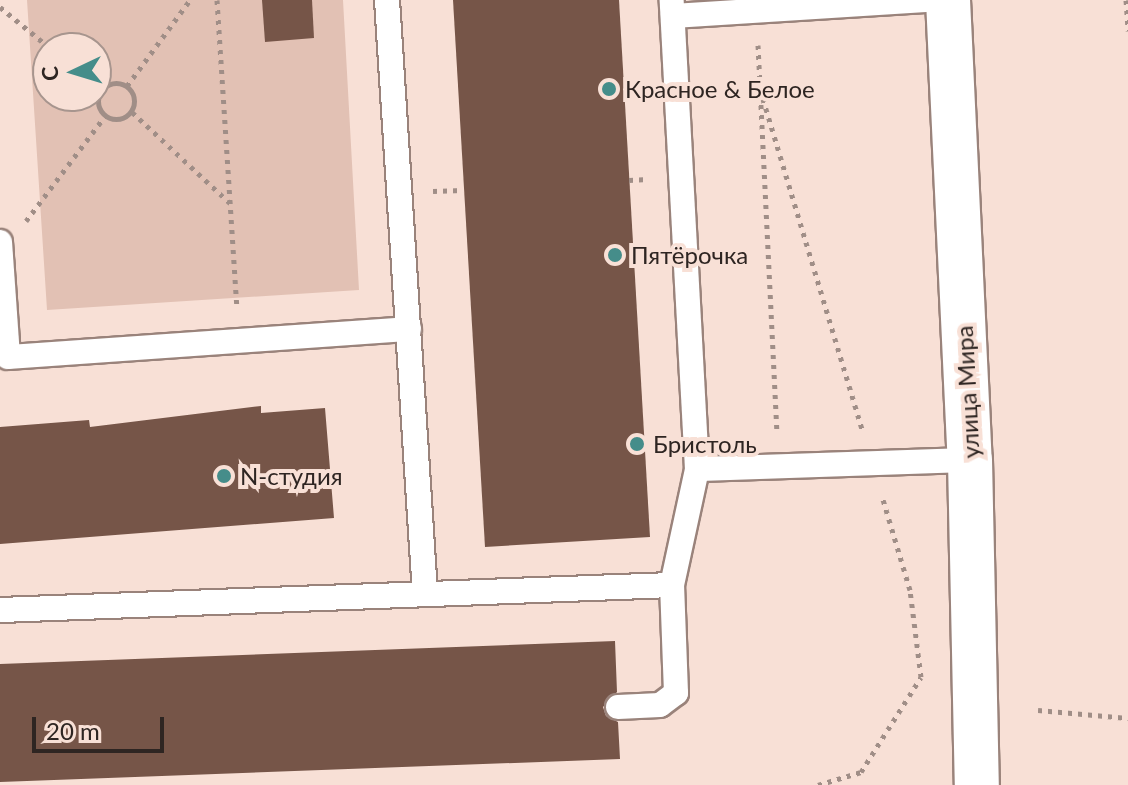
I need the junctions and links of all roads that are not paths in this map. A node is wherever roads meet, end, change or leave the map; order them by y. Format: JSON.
{"nodes":[{"id":1,"x":387,"y":0,"type":"edge"},
{"id":2,"x":925,"y":0,"type":"edge"},
{"id":3,"x":948,"y":0,"type":"edge"},
{"id":4,"x":673,"y":8,"type":"edge"},
{"id":5,"x":0,"y":242,"type":"edge"},
{"id":6,"x":1,"y":254,"type":"edge"},
{"id":7,"x":409,"y":329,"type":"junction"},
{"id":8,"x":970,"y":460,"type":"junction"},
{"id":9,"x":697,"y":469,"type":"junction"},
{"id":10,"x":672,"y":585,"type":"junction"},
{"id":11,"x":425,"y":594,"type":"junction"},
{"id":12,"x":0,"y":610,"type":"edge"},
{"id":13,"x":618,"y":707,"type":"dead end"},
{"id":14,"x":977,"y":785,"type":"edge"}],
"edges":[{"from":1,"to":7,"type":"lane"},
{"from":2,"to":4,"type":"lane"},
{"from":3,"to":8,"type":"main road","name":"улица Мира"},
{"from":4,"to":9,"type":"lane"},
{"from":5,"to":6,"type":"lane"},
{"from":6,"to":7,"type":"lane"},
{"from":7,"to":11,"type":"lane"},
{"from":8,"to":9,"type":"lane"},
{"from":8,"to":14,"type":"main road","name":"улица Мира"},
{"from":9,"to":10,"type":"lane"},
{"from":10,"to":11,"type":"lane"},
{"from":10,"to":13,"type":"lane"},
{"from":11,"to":12,"type":"lane"}]}
